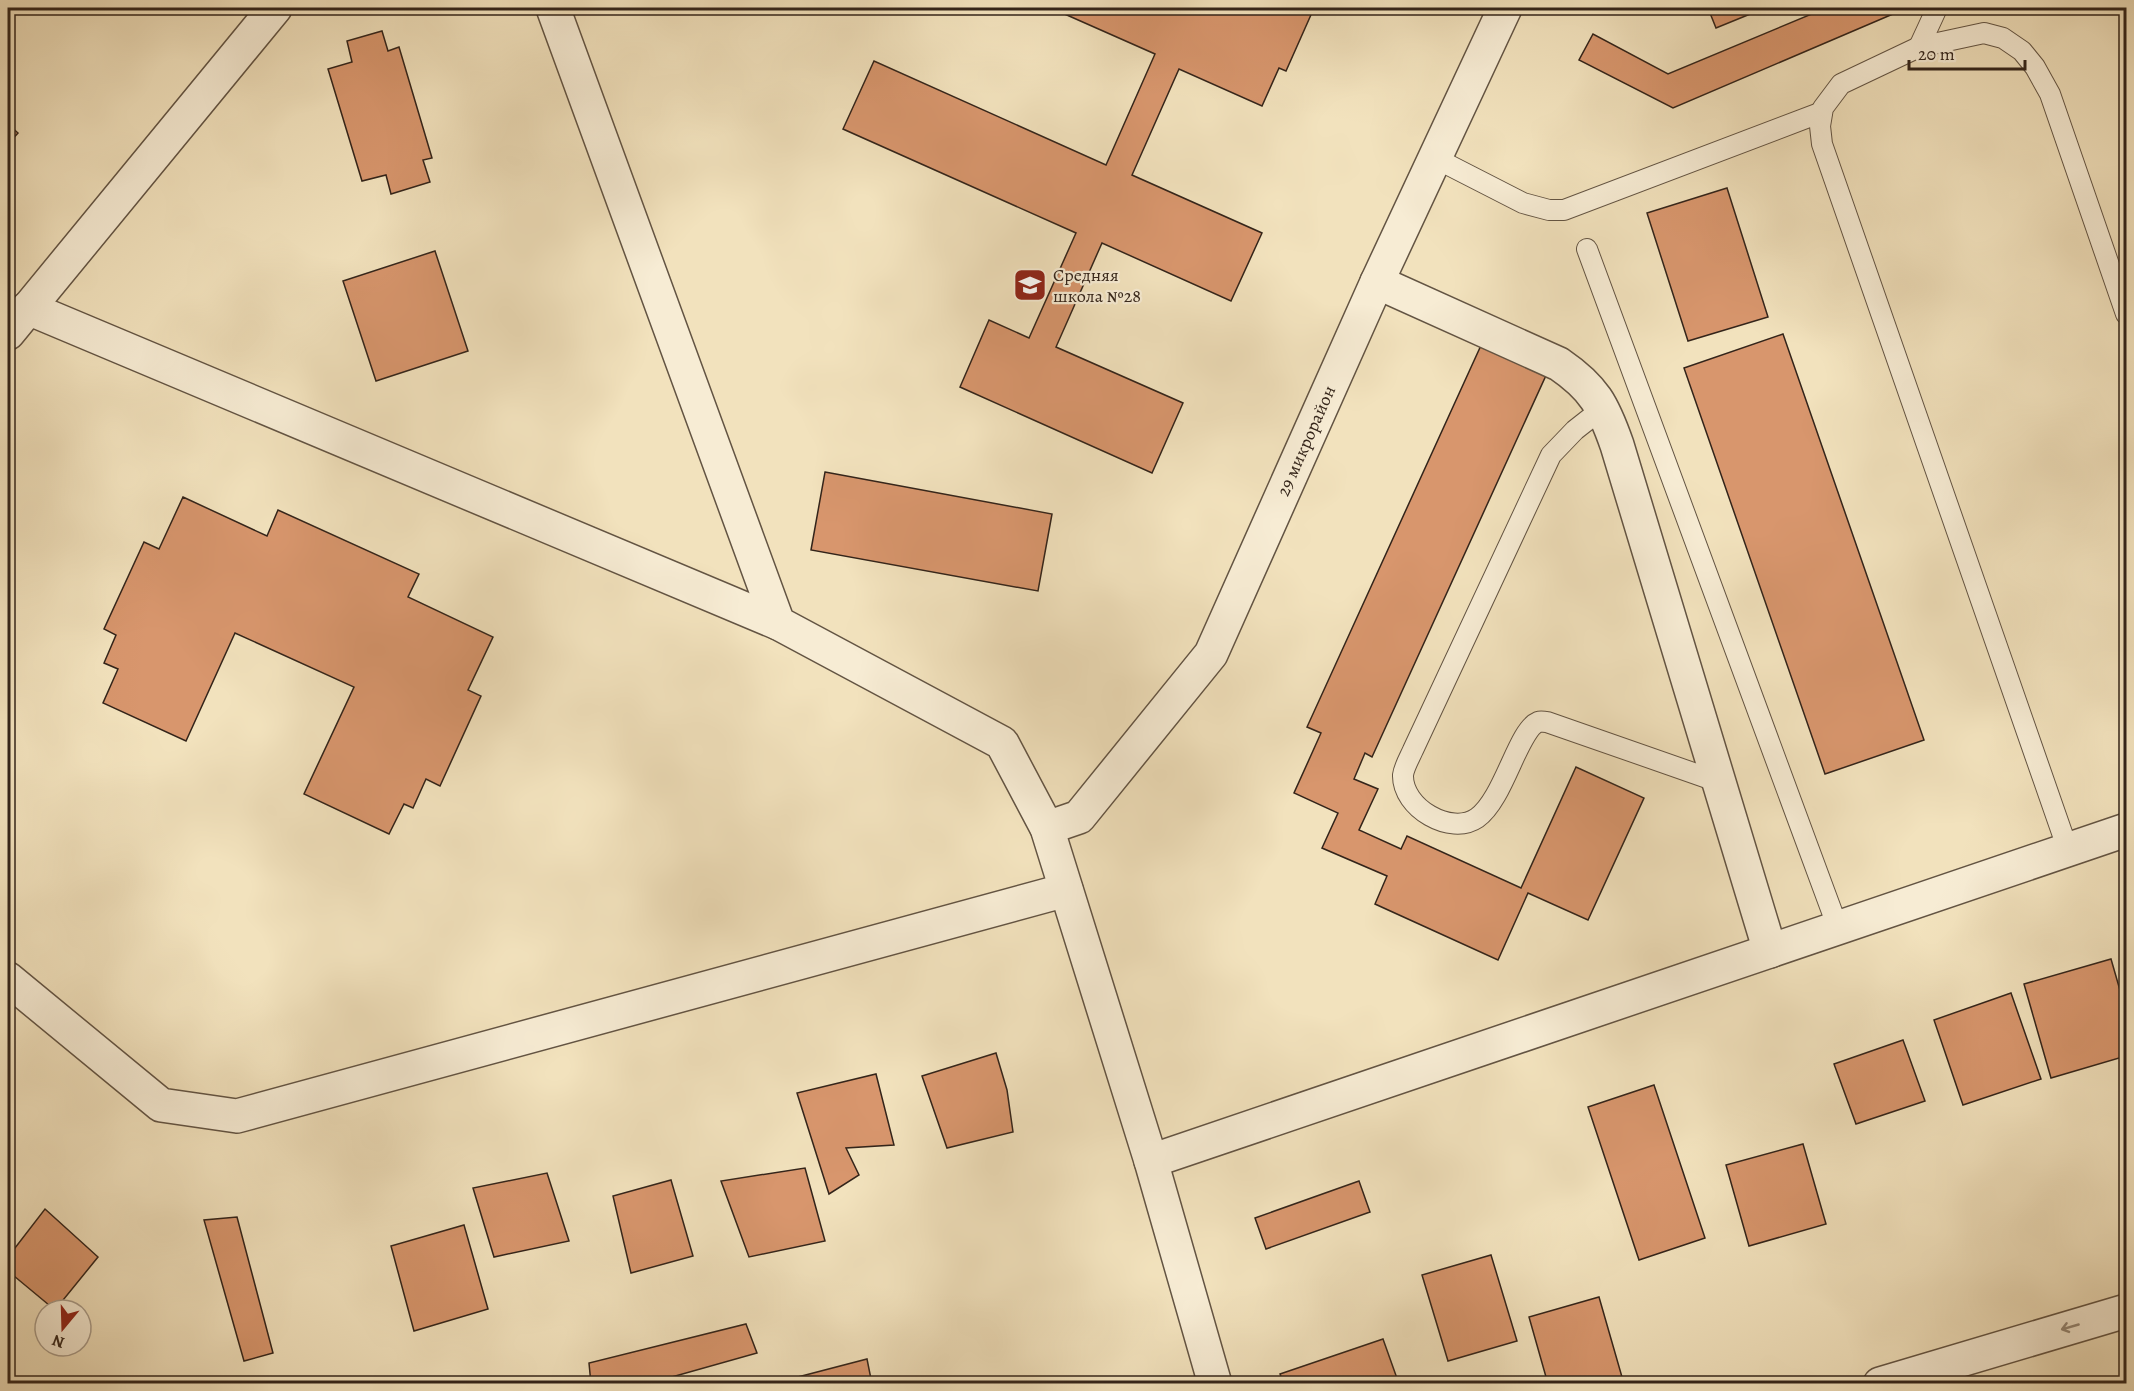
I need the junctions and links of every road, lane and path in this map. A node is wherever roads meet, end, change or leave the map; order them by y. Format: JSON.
{"nodes":[{"id":1,"x":275,"y":8,"type":"edge"},
{"id":2,"x":553,"y":8,"type":"edge"},
{"id":3,"x":1505,"y":8,"type":"edge"},
{"id":4,"x":1936,"y":8,"type":"edge"},
{"id":5,"x":1918,"y":47,"type":"junction"},
{"id":6,"x":1822,"y":112,"type":"junction"},
{"id":7,"x":1435,"y":158,"type":"junction"},
{"id":8,"x":1587,"y":249,"type":"dead end"},
{"id":9,"x":1377,"y":282,"type":"junction"},
{"id":10,"x":28,"y":308,"type":"junction"},
{"id":11,"x":2127,"y":314,"type":"edge"},
{"id":12,"x":8,"y":333,"type":"edge"},
{"id":13,"x":1603,"y":408,"type":"junction"},
{"id":14,"x":778,"y":623,"type":"junction"},
{"id":15,"x":1719,"y":782,"type":"junction"},
{"id":16,"x":1047,"y":828,"type":"junction"},
{"id":17,"x":2127,"y":830,"type":"edge"},
{"id":18,"x":2068,"y":850,"type":"junction"},
{"id":19,"x":1066,"y":890,"type":"junction"},
{"id":20,"x":1838,"y":928,"type":"junction"},
{"id":21,"x":1770,"y":951,"type":"junction"},
{"id":22,"x":8,"y":979,"type":"edge"},
{"id":23,"x":1150,"y":1161,"type":"junction"},
{"id":24,"x":2127,"y":1311,"type":"edge"},
{"id":25,"x":1215,"y":1383,"type":"edge"},
{"id":26,"x":1880,"y":1383,"type":"edge"}],
"edges":[{"from":1,"to":10,"type":"street"},
{"from":2,"to":14,"type":"street"},
{"from":3,"to":7,"type":"street","name":"29 микрорайон"},
{"from":4,"to":5,"type":"lane"},
{"from":5,"to":6,"type":"lane"},
{"from":5,"to":11,"type":"lane"},
{"from":6,"to":7,"type":"lane"},
{"from":6,"to":18,"type":"lane"},
{"from":7,"to":9,"type":"street","name":"29 микрорайон"},
{"from":8,"to":20,"type":"lane"},
{"from":9,"to":13,"type":"street"},
{"from":9,"to":16,"type":"street","name":"29 микрорайон"},
{"from":10,"to":12,"type":"street"},
{"from":10,"to":14,"type":"street"},
{"from":13,"to":15,"type":"street"},
{"from":13,"to":15,"type":"lane"},
{"from":14,"to":16,"type":"street"},
{"from":15,"to":21,"type":"street"},
{"from":16,"to":19,"type":"street"},
{"from":17,"to":18,"type":"street"},
{"from":18,"to":20,"type":"street"},
{"from":19,"to":22,"type":"street"},
{"from":19,"to":23,"type":"street"},
{"from":20,"to":21,"type":"street"},
{"from":21,"to":23,"type":"street"},
{"from":23,"to":25,"type":"street"},
{"from":24,"to":26,"type":"street","one_way":true}]}
